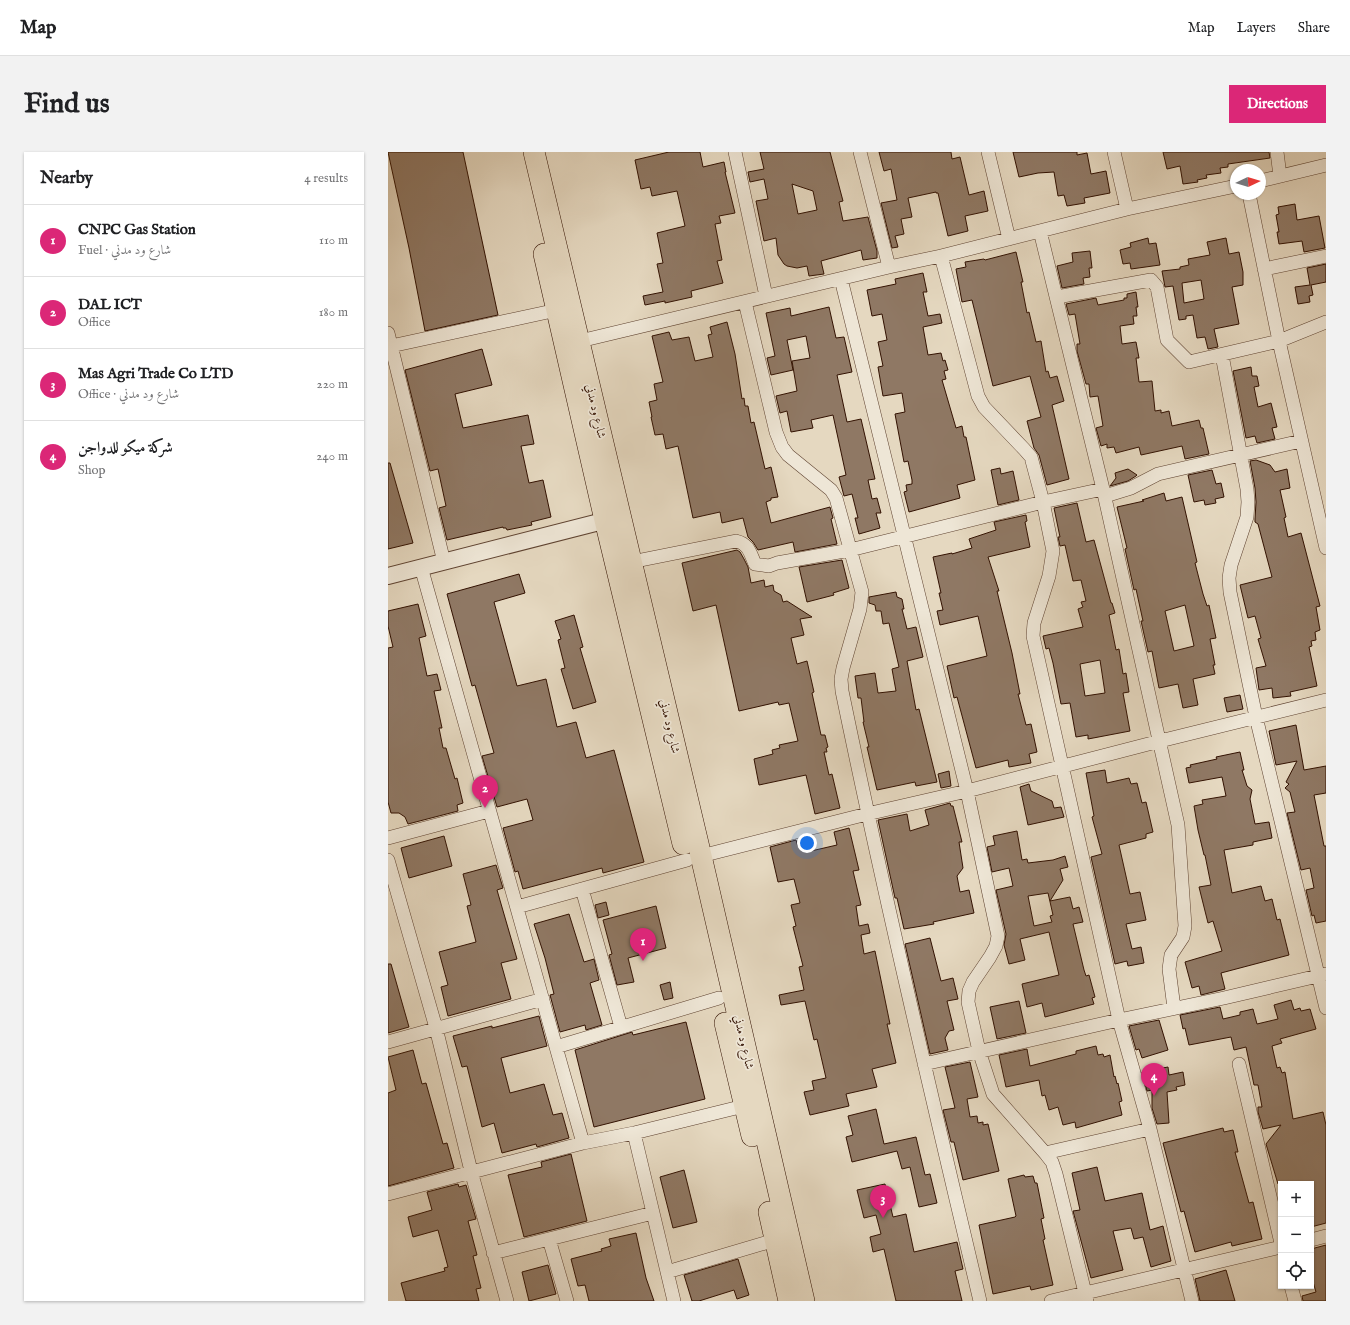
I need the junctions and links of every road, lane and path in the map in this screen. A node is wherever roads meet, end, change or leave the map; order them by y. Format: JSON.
{"nodes":[{"id":1,"x":519,"y":152,"type":"edge"},
{"id":2,"x":534,"y":152,"type":"edge"},
{"id":3,"x":735,"y":152,"type":"edge"},
{"id":4,"x":860,"y":152,"type":"edge"},
{"id":5,"x":988,"y":152,"type":"edge"},
{"id":6,"x":1114,"y":152,"type":"edge"},
{"id":7,"x":1277,"y":152,"type":"edge"},
{"id":8,"x":1326,"y":165,"type":"edge"},
{"id":9,"x":1280,"y":176,"type":"junction"},
{"id":10,"x":1266,"y":180,"type":"edge"},
{"id":11,"x":1230,"y":187,"type":"edge"},
{"id":12,"x":1250,"y":200,"type":"edge"},
{"id":13,"x":1127,"y":209,"type":"junction"},
{"id":14,"x":1040,"y":231,"type":"junction"},
{"id":15,"x":1009,"y":239,"type":"junction"},
{"id":16,"x":941,"y":256,"type":"junction"},
{"id":17,"x":1326,"y":256,"type":"edge"},
{"id":18,"x":888,"y":267,"type":"junction"},
{"id":19,"x":1264,"y":269,"type":"junction"},
{"id":20,"x":841,"y":279,"type":"junction"},
{"id":21,"x":766,"y":296,"type":"junction"},
{"id":22,"x":1057,"y":297,"type":"junction"},
{"id":23,"x":745,"y":302,"type":"junction"},
{"id":24,"x":557,"y":310,"type":"junction"},
{"id":25,"x":1326,"y":322,"type":"edge"},
{"id":26,"x":388,"y":333,"type":"edge"},
{"id":27,"x":1279,"y":341,"type":"junction"},
{"id":28,"x":580,"y":342,"type":"junction"},
{"id":29,"x":391,"y":346,"type":"junction"},
{"id":30,"x":1222,"y":355,"type":"junction"},
{"id":31,"x":1302,"y":441,"type":"junction"},
{"id":32,"x":1240,"y":454,"type":"junction"},
{"id":33,"x":1104,"y":492,"type":"junction"},
{"id":34,"x":1321,"y":501,"type":"edge"},
{"id":35,"x":1043,"y":502,"type":"junction"},
{"id":36,"x":613,"y":519,"type":"junction"},
{"id":37,"x":905,"y":535,"type":"junction"},
{"id":38,"x":1326,"y":548,"type":"edge"},
{"id":39,"x":850,"y":550,"type":"junction"},
{"id":40,"x":444,"y":562,"type":"junction"},
{"id":41,"x":631,"y":562,"type":"junction"},
{"id":42,"x":421,"y":568,"type":"junction"},
{"id":43,"x":388,"y":576,"type":"edge"},
{"id":44,"x":1326,"y":700,"type":"edge"},
{"id":45,"x":1256,"y":717,"type":"junction"},
{"id":46,"x":1160,"y":741,"type":"junction"},
{"id":47,"x":1061,"y":766,"type":"junction"},
{"id":48,"x":967,"y":791,"type":"junction"},
{"id":49,"x":490,"y":811,"type":"junction"},
{"id":50,"x":867,"y":814,"type":"junction"},
{"id":51,"x":388,"y":838,"type":"edge"},
{"id":52,"x":694,"y":858,"type":"junction"},
{"id":53,"x":388,"y":860,"type":"edge"},
{"id":54,"x":582,"y":889,"type":"junction"},
{"id":55,"x":517,"y":908,"type":"junction"},
{"id":56,"x":1322,"y":975,"type":"edge"},
{"id":57,"x":543,"y":998,"type":"junction"},
{"id":58,"x":719,"y":998,"type":"junction"},
{"id":59,"x":1174,"y":1008,"type":"junction"},
{"id":60,"x":1326,"y":1008,"type":"edge"},
{"id":61,"x":1119,"y":1020,"type":"junction"},
{"id":62,"x":621,"y":1027,"type":"junction"},
{"id":63,"x":436,"y":1028,"type":"junction"},
{"id":64,"x":388,"y":1042,"type":"edge"},
{"id":65,"x":556,"y":1047,"type":"junction"},
{"id":66,"x":979,"y":1051,"type":"junction"},
{"id":67,"x":924,"y":1064,"type":"junction"},
{"id":68,"x":1239,"y":1064,"type":"dead end"},
{"id":69,"x":744,"y":1106,"type":"junction"},
{"id":70,"x":1150,"y":1129,"type":"junction"},
{"id":71,"x":634,"y":1133,"type":"junction"},
{"id":72,"x":583,"y":1143,"type":"junction"},
{"id":73,"x":1045,"y":1153,"type":"junction"},
{"id":74,"x":471,"y":1171,"type":"junction"},
{"id":75,"x":388,"y":1194,"type":"edge"},
{"id":76,"x":653,"y":1213,"type":"junction"},
{"id":77,"x":1278,"y":1230,"type":"edge"},
{"id":78,"x":1326,"y":1236,"type":"edge"},
{"id":79,"x":549,"y":1239,"type":"junction"},
{"id":80,"x":1314,"y":1239,"type":"edge"},
{"id":81,"x":775,"y":1240,"type":"junction"},
{"id":82,"x":1278,"y":1248,"type":"edge"},
{"id":83,"x":493,"y":1253,"type":"junction"},
{"id":84,"x":1184,"y":1270,"type":"junction"},
{"id":85,"x":667,"y":1272,"type":"junction"},
{"id":86,"x":1292,"y":1289,"type":"edge"},
{"id":87,"x":1086,"y":1297,"type":"edge"},
{"id":88,"x":507,"y":1301,"type":"edge"},
{"id":89,"x":567,"y":1301,"type":"edge"},
{"id":90,"x":674,"y":1301,"type":"edge"},
{"id":91,"x":789,"y":1301,"type":"edge"},
{"id":92,"x":804,"y":1301,"type":"edge"},
{"id":93,"x":980,"y":1301,"type":"edge"},
{"id":94,"x":1051,"y":1301,"type":"edge"},
{"id":95,"x":1192,"y":1301,"type":"edge"},
{"id":96,"x":1295,"y":1301,"type":"edge"}],
"edges":[{"from":1,"to":24,"type":"highway","name":"شارع ود مدني"},
{"from":2,"to":28,"type":"highway","name":"شارع ود مدني"},
{"from":3,"to":21,"type":"street"},
{"from":4,"to":18,"type":"street"},
{"from":5,"to":15,"type":"street"},
{"from":6,"to":13,"type":"street"},
{"from":7,"to":9,"type":"street"},
{"from":8,"to":9,"type":"street"},
{"from":9,"to":10,"type":"street"},
{"from":11,"to":13,"type":"street"},
{"from":12,"to":19,"type":"street"},
{"from":13,"to":14,"type":"street"},
{"from":14,"to":15,"type":"street"},
{"from":14,"to":22,"type":"street"},
{"from":15,"to":16,"type":"street"},
{"from":16,"to":18,"type":"street"},
{"from":16,"to":35,"type":"street"},
{"from":17,"to":19,"type":"street"},
{"from":18,"to":20,"type":"street"},
{"from":19,"to":27,"type":"street"},
{"from":20,"to":21,"type":"street"},
{"from":20,"to":37,"type":"street"},
{"from":21,"to":23,"type":"street"},
{"from":22,"to":30,"type":"street"},
{"from":22,"to":33,"type":"street"},
{"from":23,"to":28,"type":"street"},
{"from":23,"to":39,"type":"street"},
{"from":24,"to":29,"type":"street"},
{"from":24,"to":36,"type":"highway","name":"شارع ود مدني"},
{"from":25,"to":27,"type":"street"},
{"from":26,"to":29,"type":"street"},
{"from":27,"to":30,"type":"street"},
{"from":27,"to":31,"type":"street"},
{"from":28,"to":36,"type":"highway","name":"شارع ود مدني"},
{"from":29,"to":40,"type":"street"},
{"from":30,"to":32,"type":"street"},
{"from":31,"to":32,"type":"street"},
{"from":31,"to":34,"type":"street"},
{"from":32,"to":33,"type":"street"},
{"from":32,"to":45,"type":"street"},
{"from":33,"to":35,"type":"street"},
{"from":33,"to":46,"type":"street"},
{"from":34,"to":38,"type":"street"},
{"from":35,"to":37,"type":"street"},
{"from":35,"to":47,"type":"street"},
{"from":36,"to":40,"type":"street"},
{"from":36,"to":41,"type":"highway","name":"شارع ود مدني"},
{"from":36,"to":52,"type":"highway","name":"شارع ود مدني"},
{"from":37,"to":39,"type":"street"},
{"from":37,"to":48,"type":"street"},
{"from":39,"to":41,"type":"street"},
{"from":39,"to":50,"type":"street"},
{"from":40,"to":42,"type":"street"},
{"from":41,"to":52,"type":"highway","name":"شارع ود مدني"},
{"from":42,"to":43,"type":"street"},
{"from":42,"to":49,"type":"street"},
{"from":44,"to":45,"type":"street"},
{"from":45,"to":46,"type":"street"},
{"from":45,"to":56,"type":"street"},
{"from":46,"to":47,"type":"street"},
{"from":46,"to":59,"type":"street"},
{"from":47,"to":48,"type":"street"},
{"from":47,"to":61,"type":"street"},
{"from":48,"to":50,"type":"street"},
{"from":48,"to":66,"type":"street"},
{"from":49,"to":51,"type":"street"},
{"from":49,"to":55,"type":"street"},
{"from":50,"to":52,"type":"street"},
{"from":50,"to":67,"type":"street"},
{"from":52,"to":54,"type":"street"},
{"from":52,"to":58,"type":"highway","name":"شارع ود مدني"},
{"from":52,"to":92,"type":"highway","name":"شارع ود مدني"},
{"from":53,"to":63,"type":"street"},
{"from":54,"to":55,"type":"street"},
{"from":54,"to":62,"type":"street"},
{"from":55,"to":57,"type":"street"},
{"from":56,"to":59,"type":"street"},
{"from":56,"to":60,"type":"street"},
{"from":57,"to":63,"type":"street"},
{"from":57,"to":65,"type":"street"},
{"from":58,"to":62,"type":"street"},
{"from":58,"to":69,"type":"highway","name":"شارع ود مدني"},
{"from":59,"to":61,"type":"street"},
{"from":61,"to":66,"type":"street"},
{"from":61,"to":70,"type":"street"},
{"from":62,"to":65,"type":"street"},
{"from":63,"to":64,"type":"street"},
{"from":63,"to":74,"type":"street"},
{"from":65,"to":72,"type":"street"},
{"from":66,"to":67,"type":"street"},
{"from":66,"to":73,"type":"street"},
{"from":67,"to":93,"type":"street"},
{"from":68,"to":77,"type":"street"},
{"from":69,"to":71,"type":"street"},
{"from":69,"to":81,"type":"highway","name":"شارع ود مدني"},
{"from":70,"to":73,"type":"street"},
{"from":70,"to":84,"type":"street"},
{"from":71,"to":72,"type":"street"},
{"from":71,"to":76,"type":"street"},
{"from":72,"to":74,"type":"street"},
{"from":73,"to":87,"type":"street"},
{"from":74,"to":75,"type":"street"},
{"from":74,"to":83,"type":"street"},
{"from":76,"to":79,"type":"street"},
{"from":76,"to":85,"type":"street"},
{"from":78,"to":80,"type":"street"},
{"from":79,"to":83,"type":"street"},
{"from":79,"to":89,"type":"street"},
{"from":81,"to":85,"type":"street"},
{"from":81,"to":91,"type":"highway","name":"شارع ود مدني"},
{"from":82,"to":84,"type":"street"},
{"from":83,"to":88,"type":"street"},
{"from":84,"to":87,"type":"street"},
{"from":84,"to":95,"type":"street"},
{"from":85,"to":90,"type":"street"},
{"from":86,"to":96,"type":"street"},
{"from":87,"to":94,"type":"street"}]}
